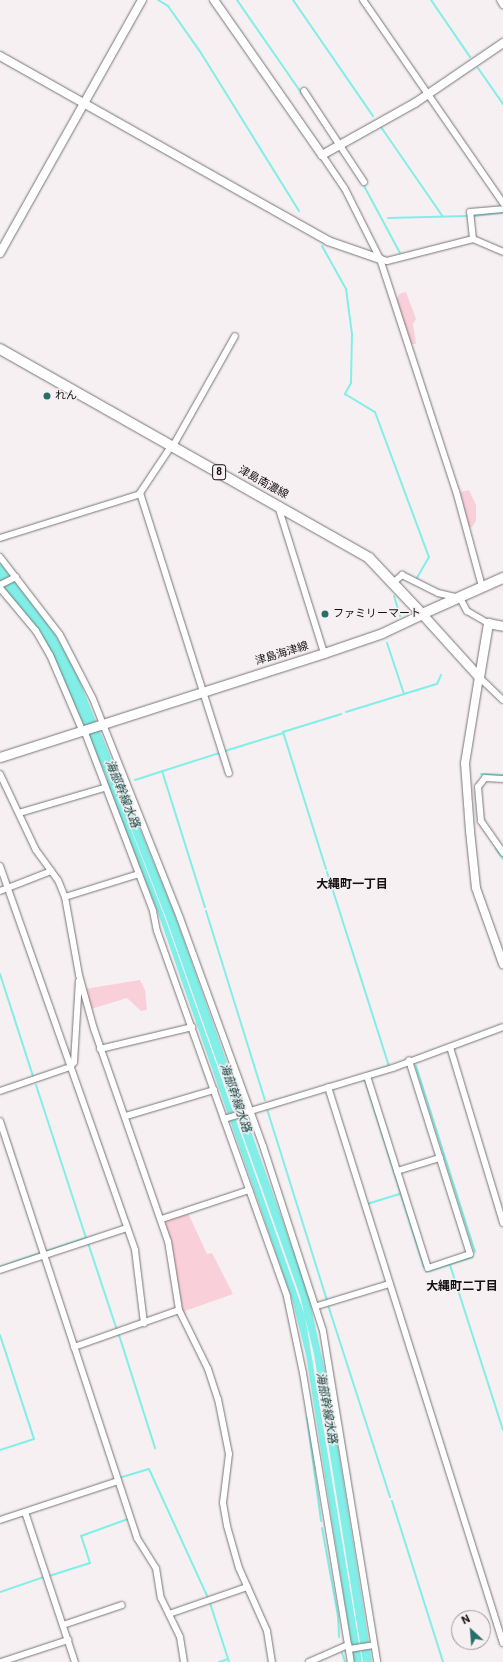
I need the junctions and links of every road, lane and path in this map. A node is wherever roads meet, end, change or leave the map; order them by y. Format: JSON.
{"nodes":[{"id":1,"x":142,"y":0,"type":"edge"},
{"id":2,"x":214,"y":0,"type":"edge"},
{"id":3,"x":363,"y":0,"type":"edge"},
{"id":4,"x":500,"y":0,"type":"edge"},
{"id":5,"x":503,"y":5,"type":"edge"},
{"id":6,"x":503,"y":43,"type":"edge"},
{"id":7,"x":0,"y":56,"type":"edge"},
{"id":8,"x":304,"y":91,"type":"dead end"},
{"id":9,"x":428,"y":94,"type":"junction"},
{"id":10,"x":83,"y":105,"type":"junction"},
{"id":11,"x":341,"y":144,"type":"junction"},
{"id":12,"x":322,"y":155,"type":"junction"},
{"id":13,"x":364,"y":182,"type":"dead end"},
{"id":14,"x":503,"y":202,"type":"edge"},
{"id":15,"x":503,"y":209,"type":"edge"},
{"id":16,"x":473,"y":239,"type":"junction"},
{"id":17,"x":0,"y":252,"type":"edge"},
{"id":18,"x":503,"y":252,"type":"edge"},
{"id":19,"x":380,"y":259,"type":"junction"},
{"id":20,"x":235,"y":336,"type":"dead end"},
{"id":21,"x":0,"y":349,"type":"edge"},
{"id":22,"x":173,"y":446,"type":"junction"},
{"id":23,"x":140,"y":494,"type":"junction"},
{"id":24,"x":277,"y":505,"type":"junction"},
{"id":25,"x":0,"y":538,"type":"edge"},
{"id":26,"x":0,"y":557,"type":"edge"},
{"id":27,"x":15,"y":578,"type":"junction"},
{"id":28,"x":503,"y":578,"type":"edge"},
{"id":29,"x":394,"y":582,"type":"junction"},
{"id":30,"x":0,"y":584,"type":"edge"},
{"id":31,"x":482,"y":587,"type":"junction"},
{"id":32,"x":0,"y":588,"type":"edge"},
{"id":33,"x":460,"y":598,"type":"junction"},
{"id":34,"x":422,"y":614,"type":"junction"},
{"id":35,"x":488,"y":623,"type":"junction"},
{"id":36,"x":503,"y":626,"type":"edge"},
{"id":37,"x":324,"y":653,"type":"junction"},
{"id":38,"x":479,"y":677,"type":"junction"},
{"id":39,"x":202,"y":691,"type":"junction"},
{"id":40,"x":503,"y":700,"type":"edge"},
{"id":41,"x":100,"y":724,"type":"junction"},
{"id":42,"x":83,"y":730,"type":"junction"},
{"id":43,"x":0,"y":757,"type":"edge"},
{"id":44,"x":229,"y":773,"type":"dead end"},
{"id":45,"x":0,"y":774,"type":"edge"},
{"id":46,"x":503,"y":779,"type":"edge"},
{"id":47,"x":104,"y":788,"type":"junction"},
{"id":48,"x":19,"y":813,"type":"junction"},
{"id":49,"x":503,"y":852,"type":"edge"},
{"id":50,"x":0,"y":866,"type":"edge"},
{"id":51,"x":51,"y":871,"type":"junction"},
{"id":52,"x":139,"y":874,"type":"junction"},
{"id":53,"x":10,"y":888,"type":"junction"},
{"id":54,"x":0,"y":891,"type":"edge"},
{"id":55,"x":65,"y":897,"type":"junction"},
{"id":56,"x":503,"y":964,"type":"edge"},
{"id":57,"x":79,"y":975,"type":"junction"},
{"id":58,"x":192,"y":1027,"type":"junction"},
{"id":59,"x":503,"y":1027,"type":"edge"},
{"id":60,"x":450,"y":1046,"type":"junction"},
{"id":61,"x":100,"y":1049,"type":"junction"},
{"id":62,"x":409,"y":1060,"type":"junction"},
{"id":63,"x":70,"y":1067,"type":"junction"},
{"id":64,"x":367,"y":1076,"type":"junction"},
{"id":65,"x":328,"y":1087,"type":"junction"},
{"id":66,"x":214,"y":1090,"type":"junction"},
{"id":67,"x":0,"y":1091,"type":"edge"},
{"id":68,"x":250,"y":1110,"type":"junction"},
{"id":69,"x":126,"y":1116,"type":"junction"},
{"id":70,"x":224,"y":1119,"type":"junction"},
{"id":71,"x":0,"y":1121,"type":"edge"},
{"id":72,"x":440,"y":1158,"type":"junction"},
{"id":73,"x":398,"y":1171,"type":"junction"},
{"id":74,"x":249,"y":1190,"type":"junction"},
{"id":75,"x":162,"y":1219,"type":"junction"},
{"id":76,"x":503,"y":1223,"type":"edge"},
{"id":77,"x":127,"y":1228,"type":"junction"},
{"id":78,"x":44,"y":1255,"type":"junction"},
{"id":79,"x":0,"y":1270,"type":"edge"},
{"id":80,"x":389,"y":1284,"type":"junction"},
{"id":81,"x":317,"y":1306,"type":"junction"},
{"id":82,"x":179,"y":1310,"type":"junction"},
{"id":83,"x":144,"y":1324,"type":"junction"},
{"id":84,"x":74,"y":1347,"type":"junction"},
{"id":85,"x":118,"y":1481,"type":"junction"},
{"id":86,"x":25,"y":1512,"type":"junction"},
{"id":87,"x":0,"y":1520,"type":"edge"},
{"id":88,"x":247,"y":1587,"type":"junction"},
{"id":89,"x":122,"y":1605,"type":"dead end"},
{"id":90,"x":169,"y":1614,"type":"junction"},
{"id":91,"x":63,"y":1625,"type":"junction"},
{"id":92,"x":68,"y":1640,"type":"junction"},
{"id":93,"x":503,"y":1643,"type":"edge"},
{"id":94,"x":372,"y":1645,"type":"junction"},
{"id":95,"x":349,"y":1648,"type":"junction"},
{"id":96,"x":1,"y":1662,"type":"edge"},
{"id":97,"x":75,"y":1662,"type":"edge"},
{"id":98,"x":184,"y":1662,"type":"edge"},
{"id":99,"x":272,"y":1662,"type":"edge"},
{"id":100,"x":309,"y":1662,"type":"edge"},
{"id":101,"x":351,"y":1662,"type":"edge"},
{"id":102,"x":377,"y":1662,"type":"edge"}],
"edges":[{"from":1,"to":10,"type":"street"},
{"from":2,"to":12,"type":"street"},
{"from":3,"to":9,"type":"street"},
{"from":4,"to":5,"type":"street"},
{"from":6,"to":9,"type":"street"},
{"from":7,"to":10,"type":"street"},
{"from":8,"to":11,"type":"street"},
{"from":9,"to":11,"type":"street"},
{"from":9,"to":14,"type":"street"},
{"from":10,"to":17,"type":"street"},
{"from":10,"to":19,"type":"street"},
{"from":11,"to":12,"type":"street"},
{"from":11,"to":13,"type":"street"},
{"from":12,"to":19,"type":"street"},
{"from":15,"to":16,"type":"street"},
{"from":16,"to":18,"type":"street"},
{"from":16,"to":19,"type":"street"},
{"from":19,"to":31,"type":"street"},
{"from":20,"to":22,"type":"street"},
{"from":21,"to":22,"type":"main road","name":"津島南濃線","number":"8"},
{"from":22,"to":23,"type":"street"},
{"from":22,"to":24,"type":"main road","name":"津島南濃線","number":"8"},
{"from":23,"to":25,"type":"street"},
{"from":23,"to":39,"type":"street"},
{"from":24,"to":29,"type":"main road","name":"津島南濃線","number":"8"},
{"from":24,"to":37,"type":"street"},
{"from":26,"to":27,"type":"street"},
{"from":27,"to":30,"type":"street"},
{"from":27,"to":41,"type":"street"},
{"from":28,"to":31,"type":"main road"},
{"from":29,"to":33,"type":"street"},
{"from":29,"to":34,"type":"main road","name":"津島南濃線","number":"8"},
{"from":31,"to":33,"type":"main road"},
{"from":32,"to":42,"type":"street"},
{"from":33,"to":34,"type":"main road"},
{"from":33,"to":35,"type":"street"},
{"from":34,"to":37,"type":"main road","name":"津島海津線"},
{"from":34,"to":38,"type":"main road"},
{"from":35,"to":36,"type":"main road"},
{"from":35,"to":38,"type":"main road"},
{"from":37,"to":39,"type":"main road","name":"津島海津線"},
{"from":38,"to":40,"type":"street"},
{"from":38,"to":56,"type":"street"},
{"from":39,"to":41,"type":"main road","name":"津島海津線"},
{"from":39,"to":44,"type":"street"},
{"from":41,"to":42,"type":"main road","name":"津島海津線"},
{"from":41,"to":68,"type":"street"},
{"from":42,"to":43,"type":"main road","name":"津島海津線"},
{"from":42,"to":47,"type":"street"},
{"from":45,"to":48,"type":"street"},
{"from":46,"to":49,"type":"street"},
{"from":47,"to":48,"type":"street"},
{"from":47,"to":52,"type":"street"},
{"from":48,"to":51,"type":"street"},
{"from":50,"to":53,"type":"street"},
{"from":51,"to":53,"type":"street"},
{"from":51,"to":55,"type":"street"},
{"from":52,"to":55,"type":"street"},
{"from":52,"to":58,"type":"street"},
{"from":53,"to":54,"type":"street"},
{"from":53,"to":63,"type":"street"},
{"from":55,"to":57,"type":"street"},
{"from":57,"to":61,"type":"street"},
{"from":57,"to":63,"type":"street"},
{"from":58,"to":61,"type":"street"},
{"from":58,"to":66,"type":"street"},
{"from":59,"to":60,"type":"street"},
{"from":60,"to":62,"type":"street"},
{"from":60,"to":76,"type":"street"},
{"from":61,"to":69,"type":"street"},
{"from":62,"to":64,"type":"street"},
{"from":62,"to":72,"type":"street"},
{"from":63,"to":67,"type":"street"},
{"from":63,"to":77,"type":"street"},
{"from":64,"to":65,"type":"street"},
{"from":64,"to":73,"type":"street"},
{"from":65,"to":68,"type":"street"},
{"from":65,"to":80,"type":"street"},
{"from":66,"to":69,"type":"street"},
{"from":66,"to":70,"type":"street"},
{"from":68,"to":70,"type":"street"},
{"from":68,"to":81,"type":"street"},
{"from":69,"to":75,"type":"street"},
{"from":70,"to":74,"type":"street"},
{"from":71,"to":78,"type":"street"},
{"from":72,"to":73,"type":"street"},
{"from":72,"to":73,"type":"street"},
{"from":74,"to":75,"type":"street"},
{"from":74,"to":95,"type":"street"},
{"from":75,"to":82,"type":"street"},
{"from":77,"to":78,"type":"street"},
{"from":77,"to":83,"type":"street"},
{"from":78,"to":79,"type":"street"},
{"from":78,"to":84,"type":"street"},
{"from":80,"to":81,"type":"street"},
{"from":80,"to":93,"type":"street"},
{"from":81,"to":94,"type":"street"},
{"from":82,"to":83,"type":"street"},
{"from":82,"to":88,"type":"street"},
{"from":83,"to":84,"type":"street"},
{"from":84,"to":85,"type":"street"},
{"from":85,"to":86,"type":"street"},
{"from":85,"to":90,"type":"street"},
{"from":86,"to":87,"type":"street"},
{"from":86,"to":91,"type":"street"},
{"from":88,"to":90,"type":"street"},
{"from":88,"to":99,"type":"street"},
{"from":89,"to":91,"type":"street"},
{"from":90,"to":98,"type":"street"},
{"from":91,"to":92,"type":"street"},
{"from":92,"to":96,"type":"street"},
{"from":92,"to":97,"type":"street"},
{"from":94,"to":95,"type":"street"},
{"from":94,"to":102,"type":"street"},
{"from":95,"to":100,"type":"street"},
{"from":95,"to":101,"type":"street"}]}
